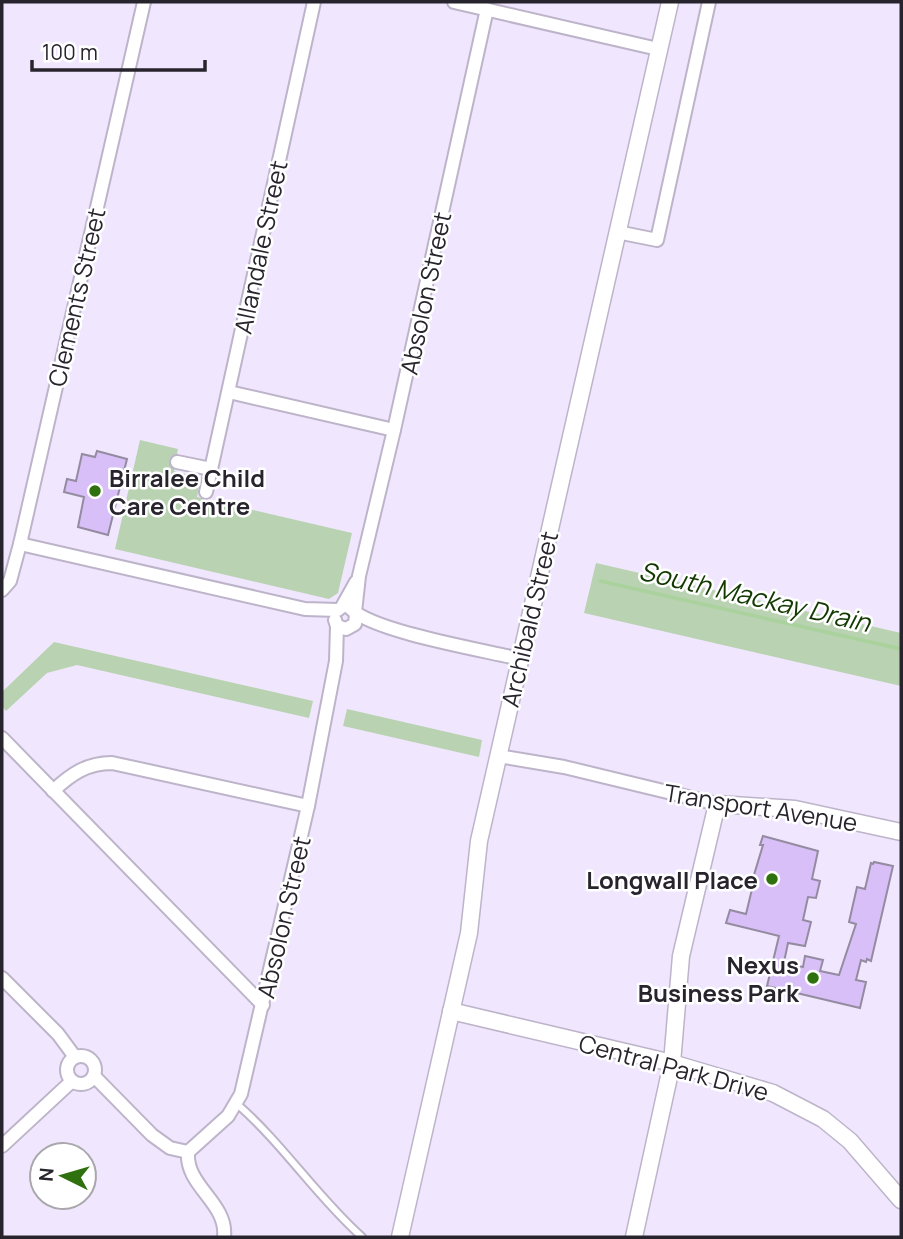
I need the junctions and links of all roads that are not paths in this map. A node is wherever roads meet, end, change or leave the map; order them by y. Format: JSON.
{"nodes":[{"id":1,"x":144,"y":2,"type":"edge"},
{"id":2,"x":314,"y":2,"type":"edge"},
{"id":3,"x":454,"y":2,"type":"edge"},
{"id":4,"x":670,"y":2,"type":"edge"},
{"id":5,"x":709,"y":2,"type":"edge"},
{"id":6,"x":487,"y":9,"type":"junction"},
{"id":7,"x":658,"y":49,"type":"junction"},
{"id":8,"x":617,"y":232,"type":"junction"},
{"id":9,"x":229,"y":391,"type":"junction"},
{"id":10,"x":394,"y":430,"type":"junction"},
{"id":11,"x":177,"y":463,"type":"dead end"},
{"id":12,"x":211,"y":469,"type":"junction"},
{"id":13,"x":206,"y":492,"type":"dead end"},
{"id":14,"x":20,"y":544,"type":"junction"},
{"id":15,"x":2,"y":590,"type":"edge"},
{"id":16,"x":305,"y":609,"type":"junction"},
{"id":17,"x":349,"y":616,"type":"junction"},
{"id":18,"x":337,"y":625,"type":"junction"},
{"id":19,"x":520,"y":659,"type":"junction"},
{"id":20,"x":336,"y":661,"type":"junction"},
{"id":21,"x":2,"y":738,"type":"edge"},
{"id":22,"x":498,"y":756,"type":"junction"},
{"id":23,"x":53,"y":791,"type":"junction"},
{"id":24,"x":717,"y":804,"type":"junction"},
{"id":25,"x":308,"y":806,"type":"junction"},
{"id":26,"x":901,"y":832,"type":"edge"},
{"id":27,"x":2,"y":978,"type":"edge"},
{"id":28,"x":263,"y":1005,"type":"junction"},
{"id":29,"x":451,"y":1011,"type":"junction"},
{"id":30,"x":75,"y":1057,"type":"junction"},
{"id":31,"x":672,"y":1063,"type":"junction"},
{"id":32,"x":94,"y":1076,"type":"junction"},
{"id":33,"x":72,"y":1081,"type":"junction"},
{"id":34,"x":237,"y":1104,"type":"junction"},
{"id":35,"x":2,"y":1146,"type":"edge"},
{"id":36,"x":188,"y":1152,"type":"junction"},
{"id":37,"x":901,"y":1200,"type":"edge"},
{"id":38,"x":225,"y":1237,"type":"edge"},
{"id":39,"x":362,"y":1237,"type":"edge"},
{"id":40,"x":400,"y":1237,"type":"edge"},
{"id":41,"x":634,"y":1237,"type":"edge"}],
"edges":[{"from":1,"to":14,"type":"street","name":"Clements Street"},
{"from":2,"to":9,"type":"street","name":"Allandale Street"},
{"from":3,"to":6,"type":"street"},
{"from":4,"to":7,"type":"street","name":"Archibald Street"},
{"from":5,"to":8,"type":"street"},
{"from":6,"to":7,"type":"street"},
{"from":6,"to":10,"type":"street","name":"Absolon Street"},
{"from":7,"to":8,"type":"street","name":"Archibald Street"},
{"from":8,"to":19,"type":"street","name":"Archibald Street"},
{"from":9,"to":10,"type":"street"},
{"from":9,"to":12,"type":"street","name":"Allandale Street"},
{"from":10,"to":17,"type":"street","name":"Absolon Street"},
{"from":11,"to":12,"type":"street"},
{"from":12,"to":13,"type":"street","name":"Allandale Street"},
{"from":14,"to":15,"type":"street","name":"Clements Street"},
{"from":14,"to":16,"type":"street"},
{"from":16,"to":17,"type":"street"},
{"from":16,"to":18,"type":"street"},
{"from":17,"to":18,"type":"street","name":"Absolon Street"},
{"from":17,"to":19,"type":"street"},
{"from":17,"to":20,"type":"street","name":"Absolon Street"},
{"from":18,"to":20,"type":"street","name":"Absolon Street"},
{"from":19,"to":22,"type":"street","name":"Archibald Street"},
{"from":20,"to":25,"type":"street","name":"Absolon Street"},
{"from":21,"to":23,"type":"street"},
{"from":22,"to":24,"type":"street","name":"Transport Avenue"},
{"from":22,"to":29,"type":"street","name":"Archibald Street"},
{"from":23,"to":25,"type":"street"},
{"from":23,"to":28,"type":"street"},
{"from":24,"to":26,"type":"street","name":"Transport Avenue"},
{"from":24,"to":31,"type":"street"},
{"from":25,"to":28,"type":"street","name":"Absolon Street"},
{"from":27,"to":30,"type":"street"},
{"from":28,"to":34,"type":"street","name":"Absolon Street"},
{"from":29,"to":31,"type":"street","name":"Central Park Drive"},
{"from":29,"to":40,"type":"street","name":"Archibald Street"},
{"from":30,"to":32,"type":"street"},
{"from":30,"to":33,"type":"street"},
{"from":31,"to":37,"type":"street","name":"Central Park Drive"},
{"from":31,"to":41,"type":"street"},
{"from":32,"to":33,"type":"street"},
{"from":32,"to":36,"type":"street"},
{"from":33,"to":35,"type":"street"},
{"from":34,"to":36,"type":"street","name":"Absolon Street"},
{"from":34,"to":39,"type":"lane"},
{"from":36,"to":38,"type":"street"}]}
